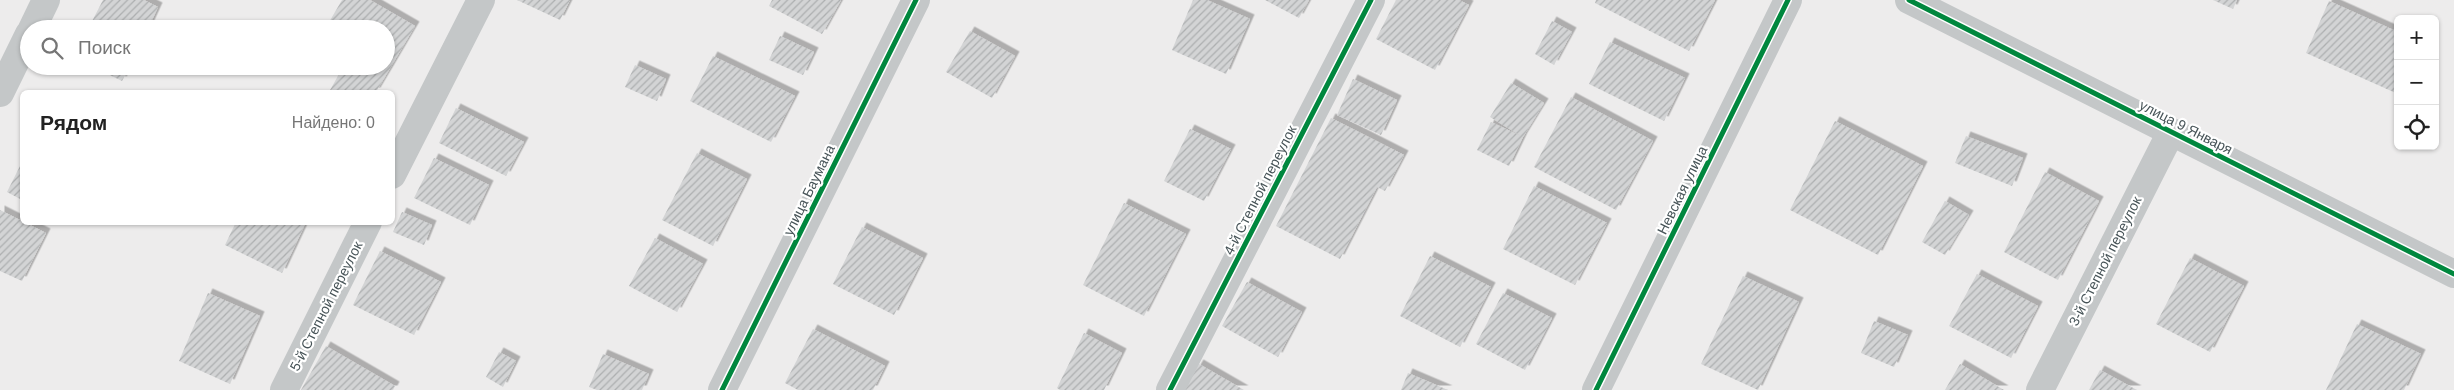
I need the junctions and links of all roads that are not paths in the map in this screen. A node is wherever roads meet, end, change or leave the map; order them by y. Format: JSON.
{"nodes":[{"id":1,"x":46,"y":0,"type":"edge"},
{"id":2,"x":481,"y":0,"type":"edge"},
{"id":3,"x":916,"y":0,"type":"edge"},
{"id":4,"x":1371,"y":0,"type":"edge"},
{"id":5,"x":1788,"y":0,"type":"edge"},
{"id":6,"x":1909,"y":0,"type":"edge"},
{"id":7,"x":36,"y":20,"type":"edge"},
{"id":8,"x":20,"y":52,"type":"edge"},
{"id":9,"x":0,"y":93,"type":"edge"},
{"id":10,"x":2171,"y":132,"type":"junction"},
{"id":11,"x":395,"y":169,"type":"edge"},
{"id":12,"x":366,"y":225,"type":"edge"},
{"id":13,"x":2454,"y":274,"type":"edge"},
{"id":14,"x":284,"y":390,"type":"edge"},
{"id":15,"x":722,"y":390,"type":"edge"},
{"id":16,"x":1170,"y":390,"type":"edge"},
{"id":17,"x":1596,"y":390,"type":"edge"},
{"id":18,"x":2040,"y":390,"type":"edge"}],
"edges":[{"from":1,"to":7,"type":"street"},
{"from":2,"to":11,"type":"street"},
{"from":3,"to":15,"type":"street","name":"улица Баумана"},
{"from":4,"to":16,"type":"street","name":"4-й Степной переулок"},
{"from":5,"to":17,"type":"street","name":"Невская улица"},
{"from":6,"to":10,"type":"street","name":"улица 9 Января"},
{"from":8,"to":9,"type":"street"},
{"from":10,"to":13,"type":"street","name":"улица 9 Января"},
{"from":10,"to":18,"type":"street","name":"3-й Степной переулок"},
{"from":12,"to":14,"type":"street","name":"5-й Степной переулок"}]}
